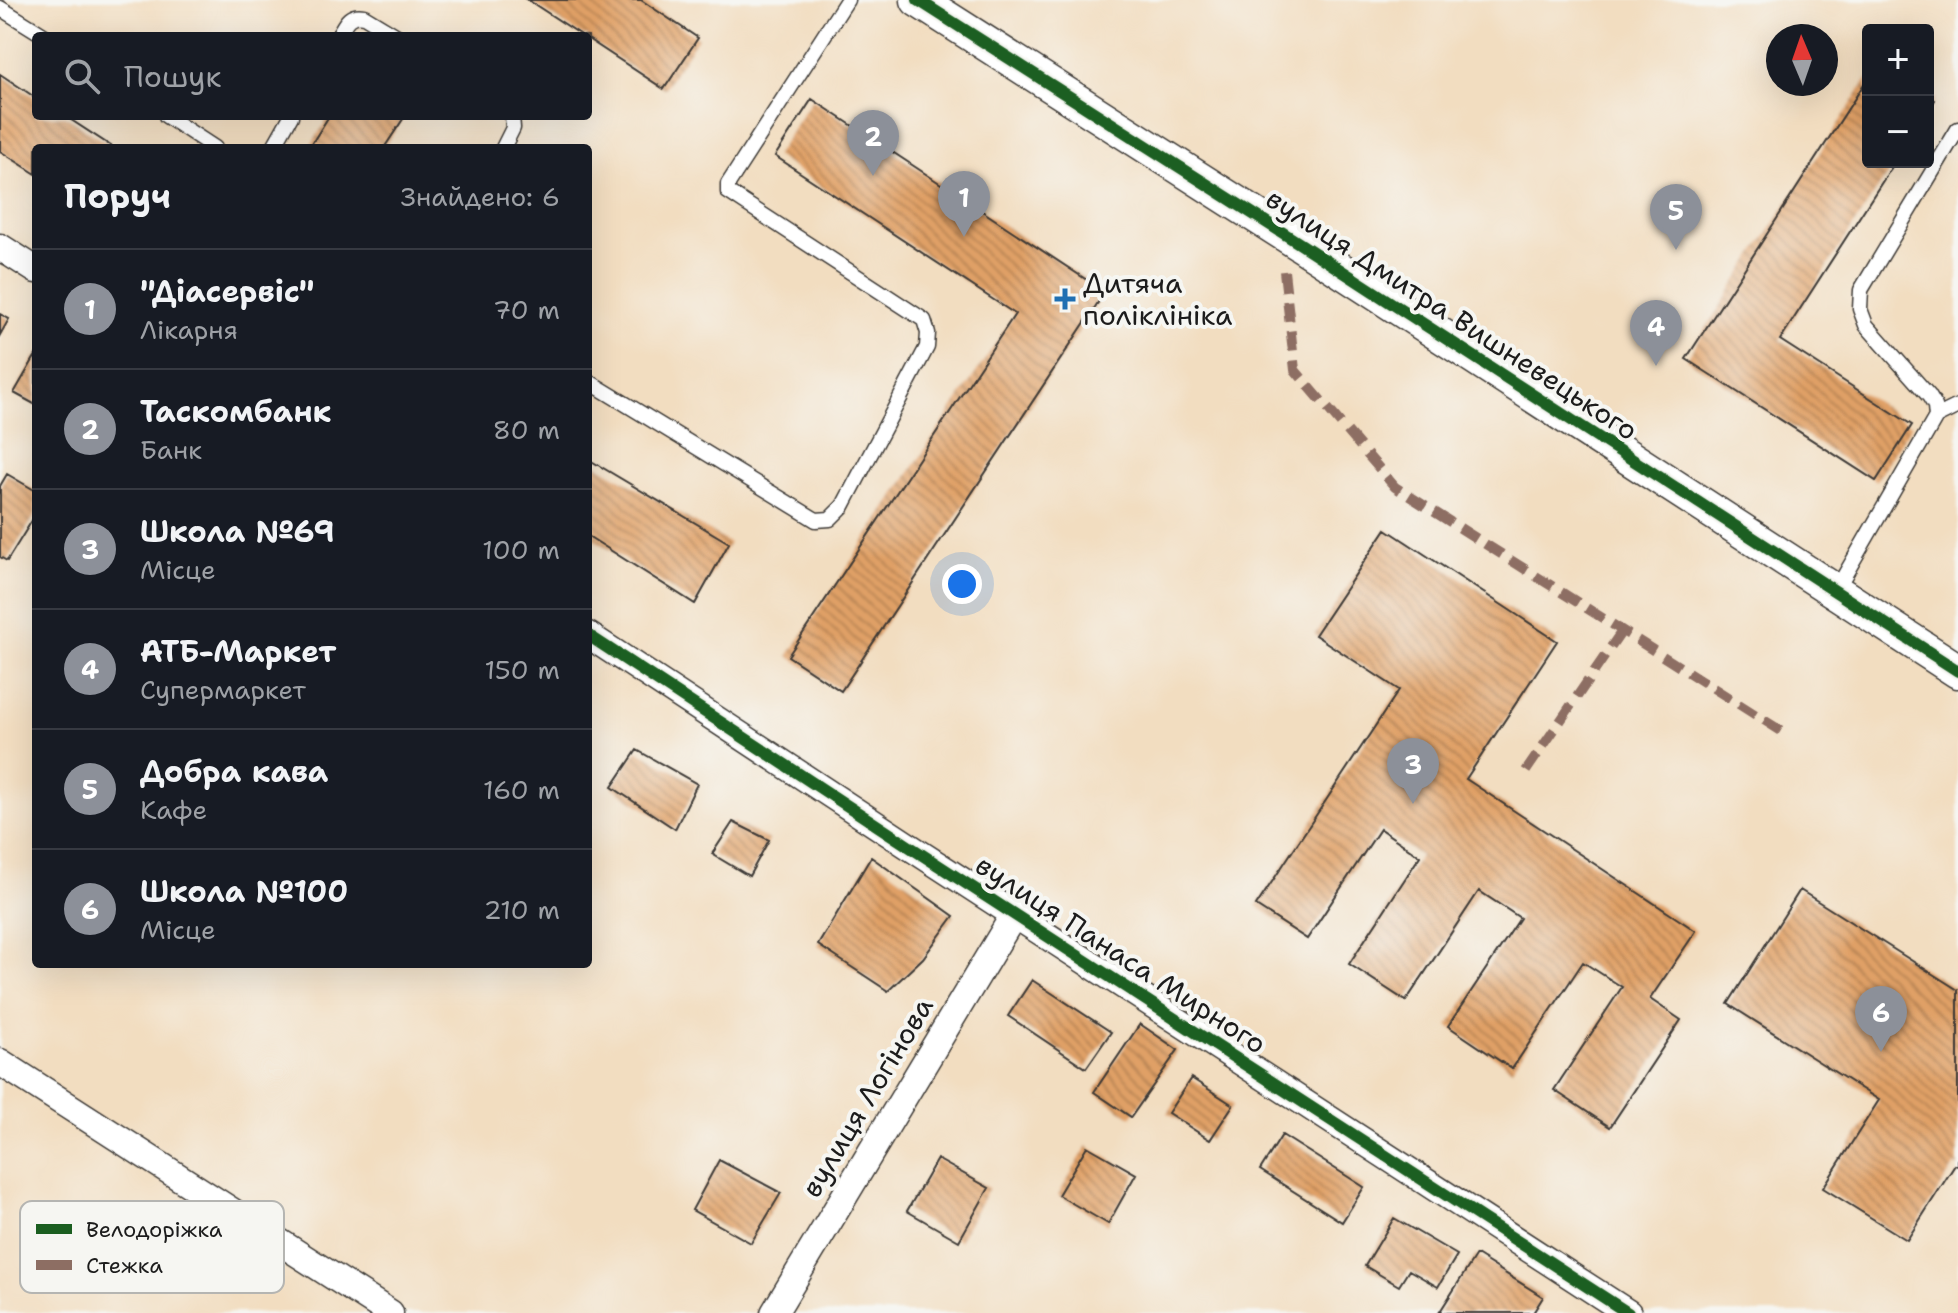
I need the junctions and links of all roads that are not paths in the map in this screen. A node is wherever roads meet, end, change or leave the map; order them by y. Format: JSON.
{"nodes":[{"id":1,"x":847,"y":0,"type":"edge"},
{"id":2,"x":918,"y":0,"type":"edge"},
{"id":3,"x":0,"y":8,"type":"edge"},
{"id":4,"x":39,"y":32,"type":"edge"},
{"id":5,"x":340,"y":32,"type":"edge"},
{"id":6,"x":390,"y":32,"type":"edge"},
{"id":7,"x":172,"y":120,"type":"edge"},
{"id":8,"x":289,"y":120,"type":"edge"},
{"id":9,"x":512,"y":120,"type":"edge"},
{"id":10,"x":1958,"y":129,"type":"edge"},
{"id":11,"x":209,"y":144,"type":"edge"},
{"id":12,"x":275,"y":144,"type":"edge"},
{"id":13,"x":505,"y":144,"type":"edge"},
{"id":14,"x":0,"y":247,"type":"edge"},
{"id":15,"x":32,"y":267,"type":"edge"},
{"id":16,"x":592,"y":383,"type":"edge"},
{"id":17,"x":1958,"y":406,"type":"edge"},
{"id":18,"x":1936,"y":417,"type":"junction"},
{"id":19,"x":1835,"y":592,"type":"junction"},
{"id":20,"x":592,"y":638,"type":"edge"},
{"id":21,"x":1958,"y":671,"type":"edge"},
{"id":22,"x":1015,"y":913,"type":"junction"},
{"id":23,"x":0,"y":1062,"type":"edge"},
{"id":24,"x":216,"y":1201,"type":"edge"},
{"id":25,"x":284,"y":1245,"type":"edge"},
{"id":26,"x":390,"y":1313,"type":"edge"},
{"id":27,"x":774,"y":1313,"type":"edge"},
{"id":28,"x":1628,"y":1313,"type":"edge"}],
"edges":[{"from":1,"to":16,"type":"lane"},
{"from":2,"to":19,"type":"street","name":"вулиця Дмитра Вишневецького"},
{"from":3,"to":4,"type":"lane"},
{"from":5,"to":6,"type":"lane"},
{"from":7,"to":11,"type":"lane"},
{"from":8,"to":12,"type":"lane"},
{"from":9,"to":13,"type":"lane"},
{"from":10,"to":18,"type":"lane"},
{"from":14,"to":15,"type":"street"},
{"from":17,"to":18,"type":"lane"},
{"from":18,"to":19,"type":"lane"},
{"from":19,"to":21,"type":"street","name":"вулиця Дмитра Вишневецького"},
{"from":20,"to":22,"type":"street","name":"вулиця Панаса Мирного"},
{"from":22,"to":27,"type":"street","name":"вулиця Логінова"},
{"from":22,"to":28,"type":"street","name":"вулиця Панаса Мирного"},
{"from":23,"to":24,"type":"street"},
{"from":25,"to":26,"type":"street"}]}
